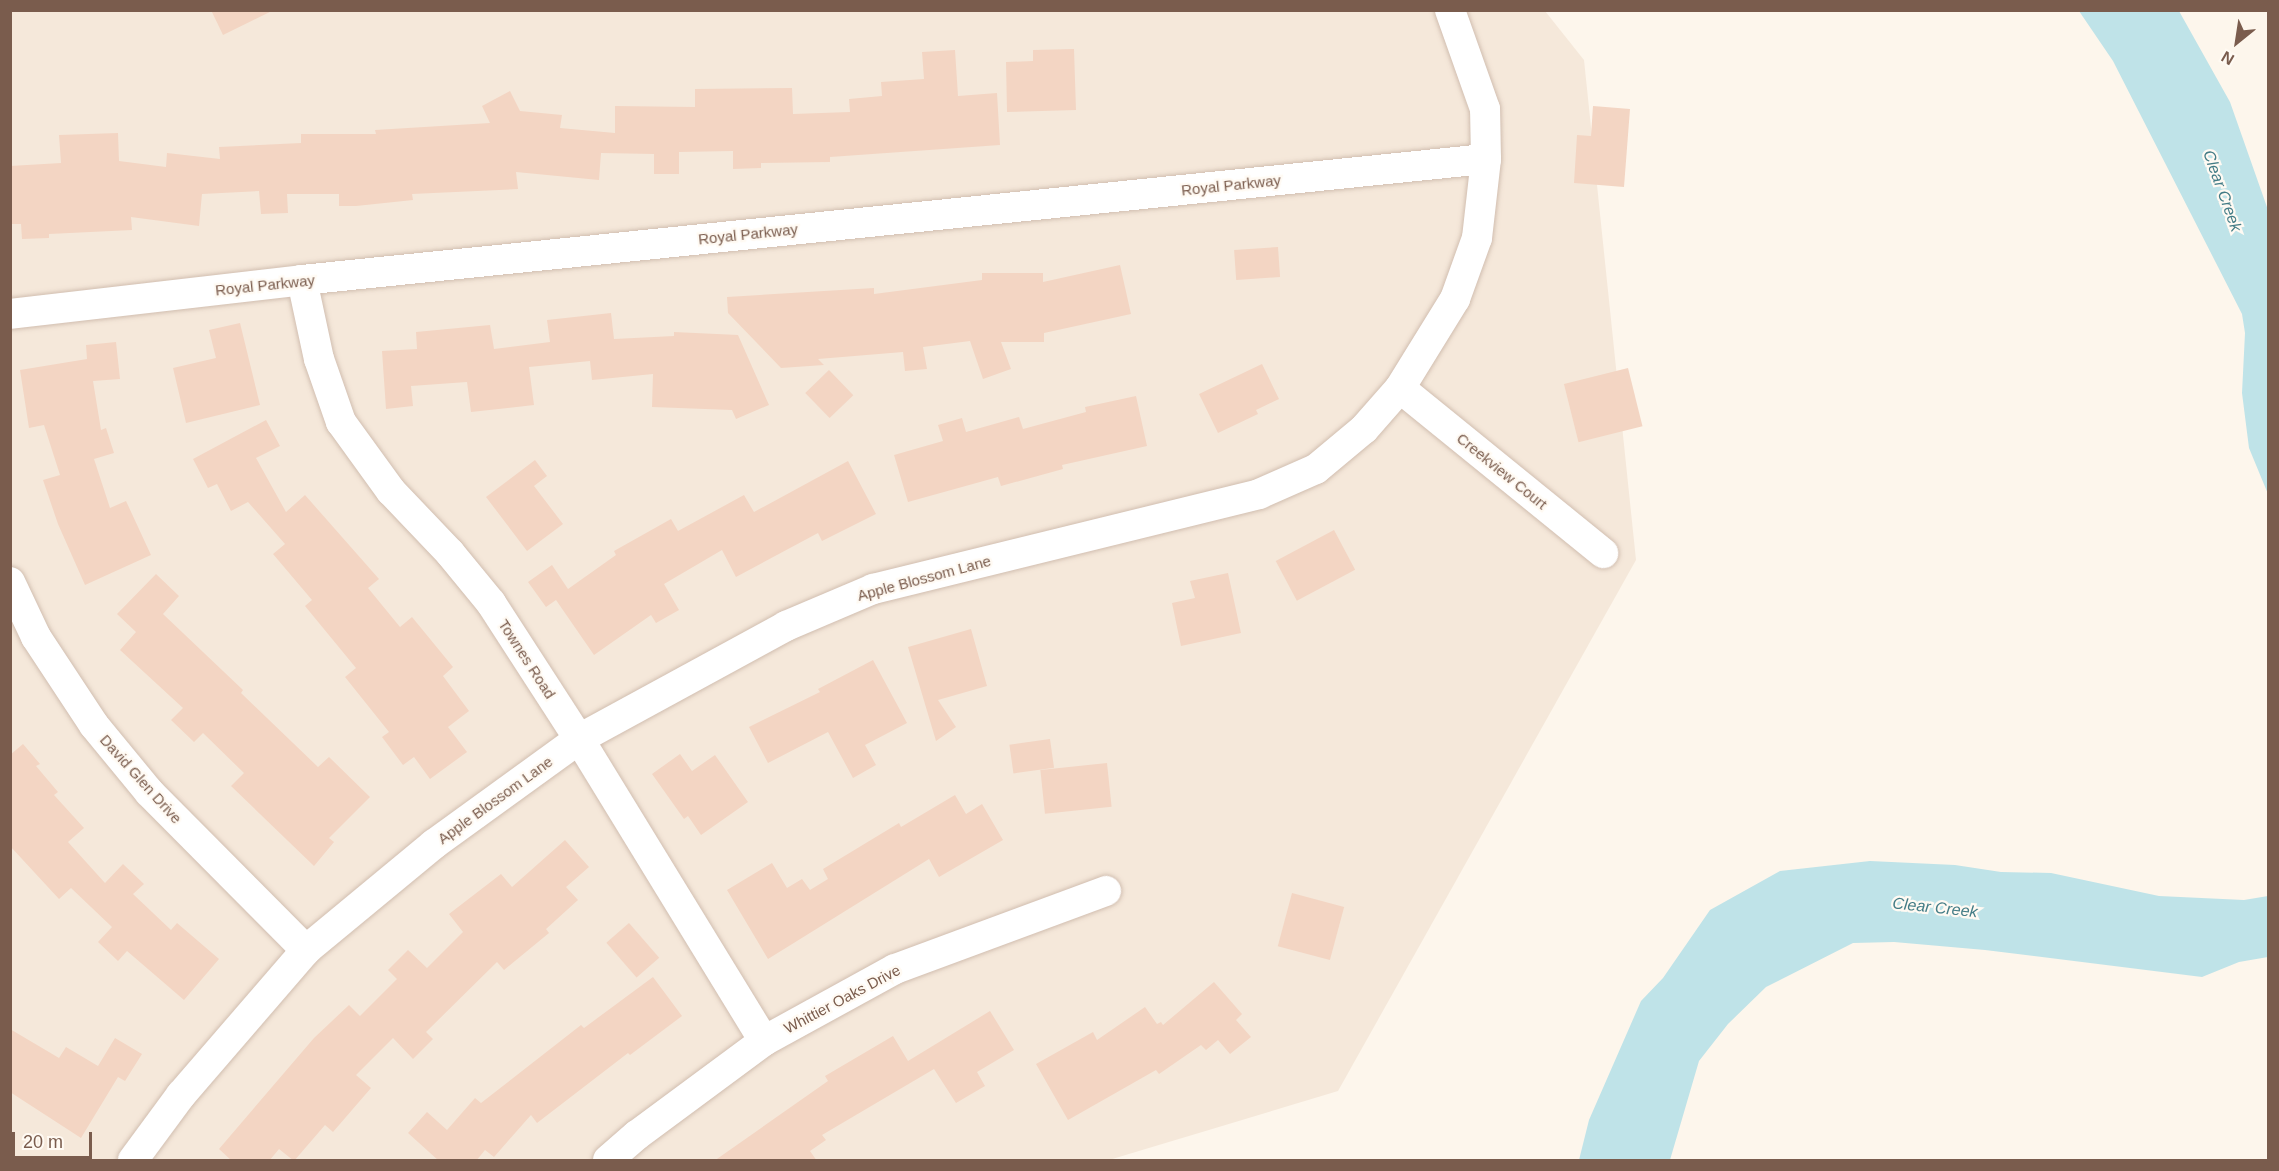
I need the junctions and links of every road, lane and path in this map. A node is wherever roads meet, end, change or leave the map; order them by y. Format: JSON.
{"nodes":[{"id":1,"x":1450,"y":10,"type":"edge"},
{"id":2,"x":1486,"y":159,"type":"junction"},
{"id":3,"x":302,"y":280,"type":"junction"},
{"id":4,"x":10,"y":314,"type":"edge"},
{"id":5,"x":1400,"y":388,"type":"junction"},
{"id":6,"x":1603,"y":553,"type":"dead end"},
{"id":7,"x":10,"y":582,"type":"edge"},
{"id":8,"x":579,"y":739,"type":"junction"},
{"id":9,"x":1106,"y":891,"type":"dead end"},
{"id":10,"x":306,"y":950,"type":"junction"},
{"id":11,"x":764,"y":1041,"type":"junction"},
{"id":12,"x":133,"y":1161,"type":"edge"},
{"id":13,"x":608,"y":1161,"type":"edge"}],
"edges":[{"from":1,"to":2,"type":"street","name":"Apple Blossom Lane"},
{"from":2,"to":3,"type":"street","name":"Royal Parkway"},
{"from":2,"to":5,"type":"street","name":"Apple Blossom Lane"},
{"from":3,"to":4,"type":"street","name":"Royal Parkway"},
{"from":3,"to":8,"type":"street","name":"Townes Road"},
{"from":5,"to":6,"type":"street","name":"Creekview Court"},
{"from":5,"to":8,"type":"street","name":"Apple Blossom Lane"},
{"from":7,"to":10,"type":"street","name":"David Glen Drive"},
{"from":8,"to":10,"type":"street","name":"Apple Blossom Lane"},
{"from":8,"to":11,"type":"street","name":"Townes Road"},
{"from":9,"to":11,"type":"street","name":"Whittier Oaks Drive"},
{"from":10,"to":12,"type":"street","name":"Apple Blossom Lane"},
{"from":11,"to":13,"type":"street","name":"Whittier Oaks Drive"}]}
